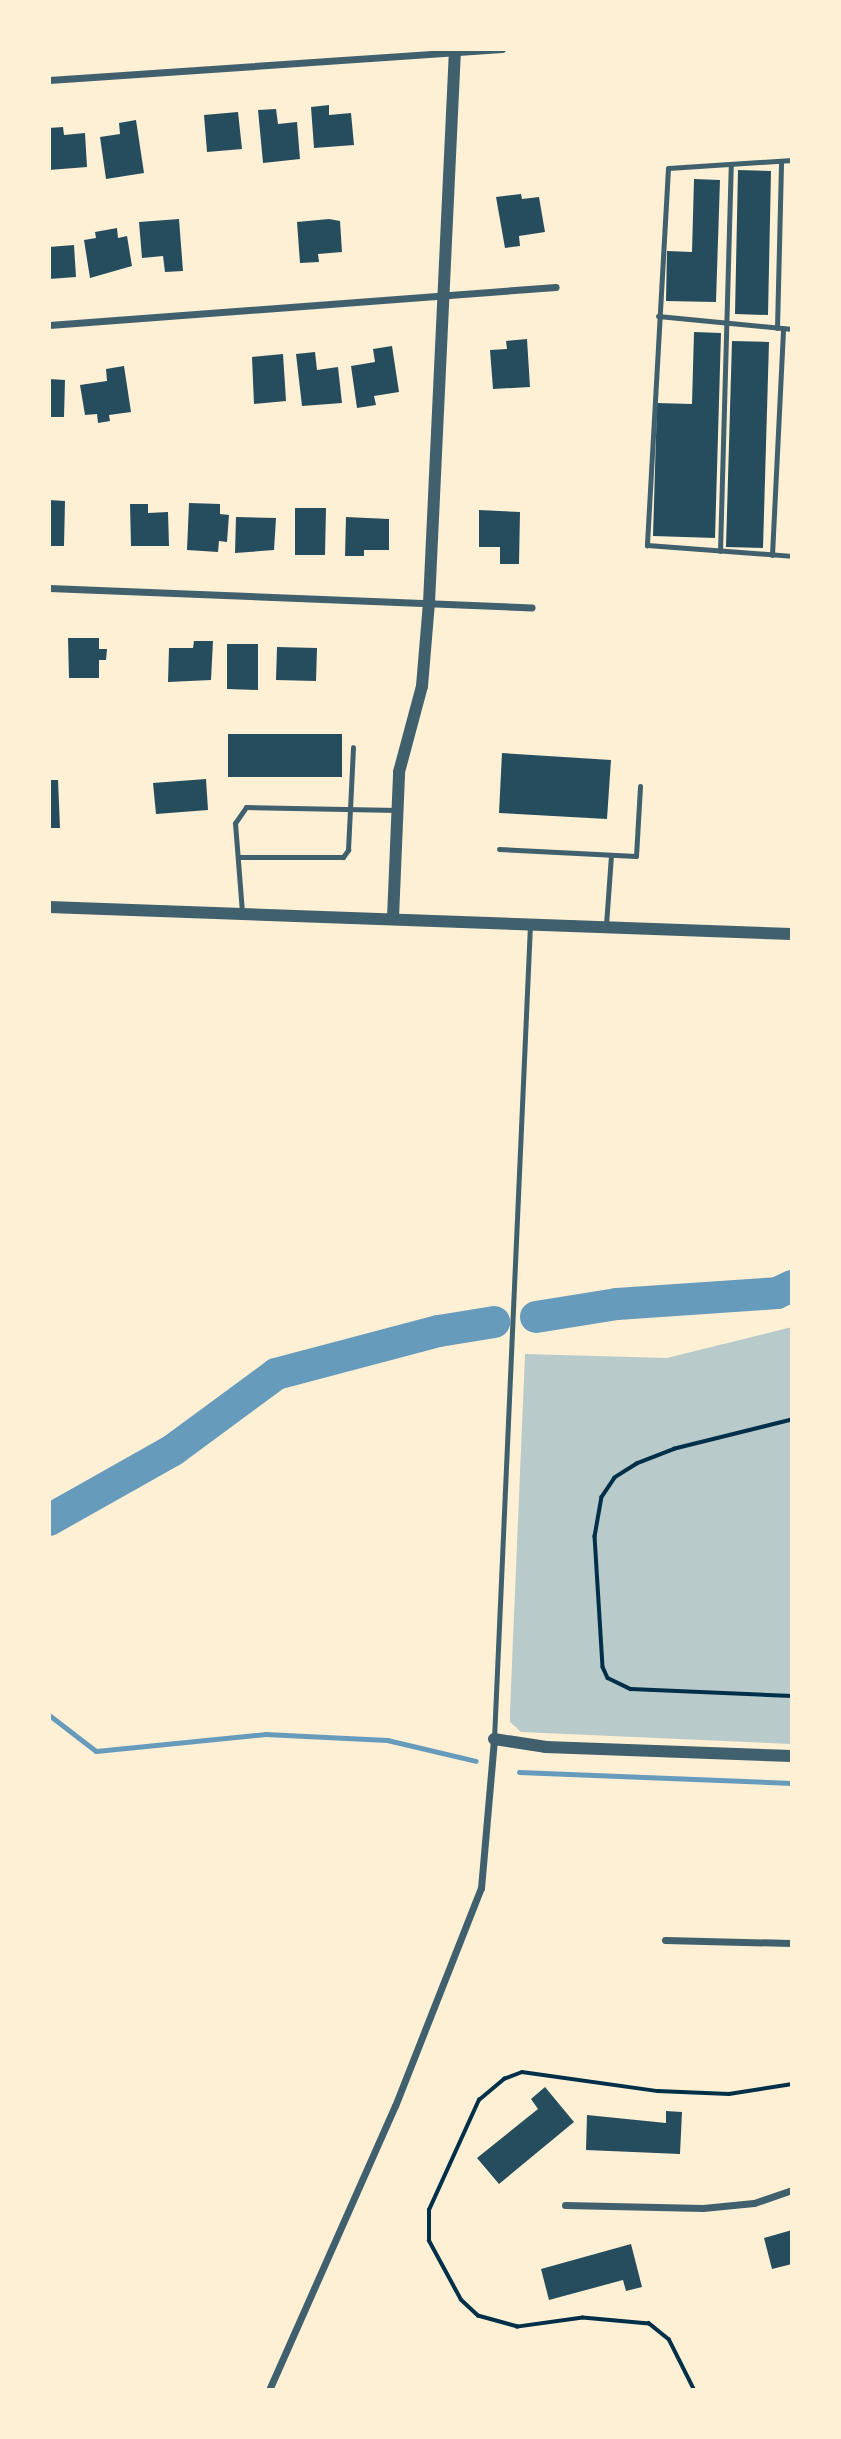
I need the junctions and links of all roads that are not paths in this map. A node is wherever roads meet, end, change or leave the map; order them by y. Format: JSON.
{"nodes":[{"id":1,"x":502,"y":49,"type":"edge"},
{"id":2,"x":455,"y":51,"type":"edge"},
{"id":3,"x":49,"y":80,"type":"edge"},
{"id":4,"x":792,"y":160,"type":"edge"},
{"id":5,"x":781,"y":161,"type":"junction"},
{"id":6,"x":731,"y":164,"type":"junction"},
{"id":7,"x":556,"y":287,"type":"dead end"},
{"id":8,"x":446,"y":295,"type":"junction"},
{"id":9,"x":658,"y":316,"type":"junction"},
{"id":10,"x":49,"y":324,"type":"edge"},
{"id":11,"x":728,"y":324,"type":"junction"},
{"id":12,"x":780,"y":328,"type":"junction"},
{"id":13,"x":792,"y":329,"type":"edge"},
{"id":14,"x":720,"y":551,"type":"junction"},
{"id":15,"x":772,"y":555,"type":"junction"},
{"id":16,"x":792,"y":556,"type":"edge"},
{"id":17,"x":49,"y":589,"type":"edge"},
{"id":18,"x":429,"y":603,"type":"junction"},
{"id":19,"x":532,"y":607,"type":"dead end"},
{"id":20,"x":353,"y":747,"type":"dead end"},
{"id":21,"x":640,"y":786,"type":"dead end"},
{"id":22,"x":350,"y":809,"type":"junction"},
{"id":23,"x":397,"y":810,"type":"junction"},
{"id":24,"x":499,"y":849,"type":"dead end"},
{"id":25,"x":611,"y":855,"type":"junction"},
{"id":26,"x":238,"y":857,"type":"junction"},
{"id":27,"x":49,"y":907,"type":"edge"},
{"id":28,"x":242,"y":912,"type":"junction"},
{"id":29,"x":393,"y":918,"type":"junction"},
{"id":30,"x":530,"y":925,"type":"junction"},
{"id":31,"x":606,"y":928,"type":"junction"},
{"id":32,"x":792,"y":934,"type":"edge"},
{"id":33,"x":494,"y":1739,"type":"junction"},
{"id":34,"x":792,"y":1756,"type":"edge"},
{"id":35,"x":665,"y":1940,"type":"dead end"},
{"id":36,"x":792,"y":1943,"type":"edge"},
{"id":37,"x":792,"y":2190,"type":"edge"},
{"id":38,"x":565,"y":2205,"type":"dead end"},
{"id":39,"x":269,"y":2390,"type":"edge"}],
"edges":[{"from":1,"to":2,"type":"street"},
{"from":2,"to":3,"type":"street"},
{"from":2,"to":8,"type":"street"},
{"from":4,"to":5,"type":"lane"},
{"from":5,"to":6,"type":"lane"},
{"from":5,"to":12,"type":"lane"},
{"from":6,"to":9,"type":"lane"},
{"from":6,"to":11,"type":"lane"},
{"from":7,"to":8,"type":"street"},
{"from":8,"to":10,"type":"street"},
{"from":8,"to":18,"type":"street"},
{"from":9,"to":11,"type":"lane"},
{"from":9,"to":14,"type":"lane"},
{"from":11,"to":12,"type":"lane"},
{"from":11,"to":14,"type":"lane"},
{"from":12,"to":13,"type":"lane"},
{"from":12,"to":15,"type":"lane"},
{"from":14,"to":15,"type":"lane"},
{"from":15,"to":16,"type":"lane"},
{"from":17,"to":18,"type":"street"},
{"from":18,"to":19,"type":"street"},
{"from":18,"to":23,"type":"street"},
{"from":20,"to":22,"type":"lane"},
{"from":21,"to":25,"type":"lane"},
{"from":22,"to":23,"type":"lane"},
{"from":22,"to":26,"type":"lane"},
{"from":22,"to":26,"type":"lane"},
{"from":23,"to":29,"type":"street"},
{"from":24,"to":25,"type":"lane"},
{"from":25,"to":31,"type":"lane"},
{"from":26,"to":28,"type":"lane"},
{"from":27,"to":28,"type":"street"},
{"from":28,"to":29,"type":"street"},
{"from":29,"to":30,"type":"street"},
{"from":30,"to":31,"type":"street"},
{"from":30,"to":33,"type":"lane"},
{"from":31,"to":32,"type":"street"},
{"from":33,"to":34,"type":"street"},
{"from":33,"to":39,"type":"street"},
{"from":35,"to":36,"type":"street"},
{"from":37,"to":38,"type":"street"}]}
